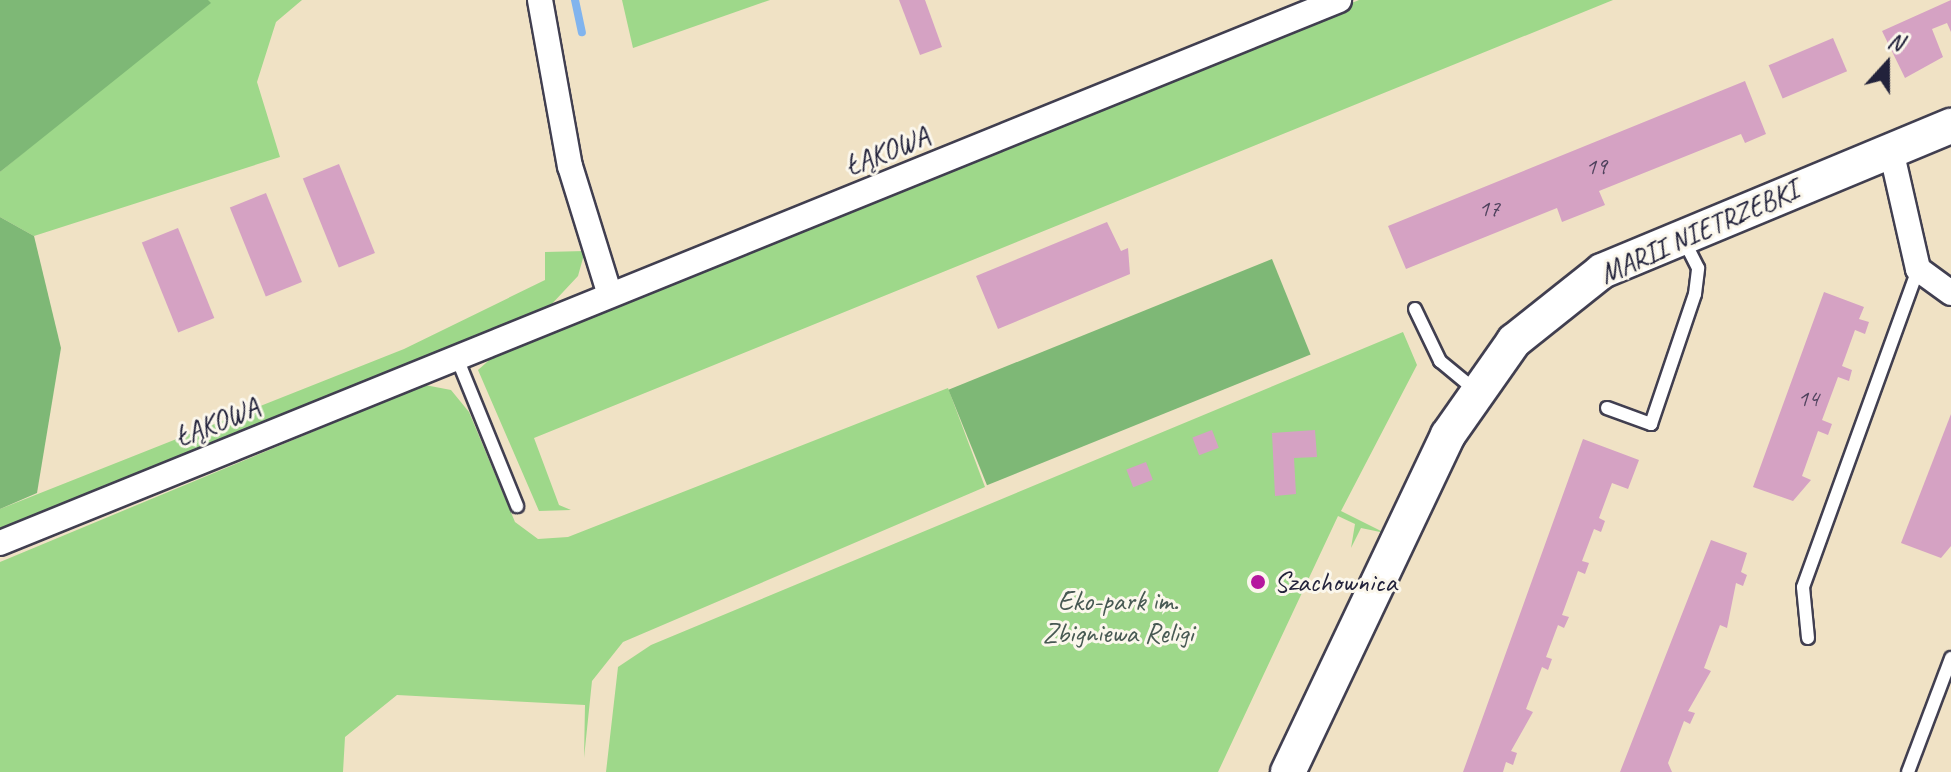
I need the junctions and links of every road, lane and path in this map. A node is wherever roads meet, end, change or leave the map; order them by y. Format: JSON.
{"nodes":[{"id":1,"x":540,"y":0,"type":"edge"},
{"id":2,"x":1339,"y":0,"type":"edge"},
{"id":3,"x":1951,"y":126,"type":"edge"},
{"id":4,"x":1891,"y":150,"type":"junction"},
{"id":5,"x":1682,"y":236,"type":"junction"},
{"id":6,"x":1918,"y":269,"type":"junction"},
{"id":7,"x":1951,"y":293,"type":"edge"},
{"id":8,"x":610,"y":295,"type":"junction"},
{"id":9,"x":1415,"y":309,"type":"dead end"},
{"id":10,"x":457,"y":358,"type":"junction"},
{"id":11,"x":1475,"y":390,"type":"junction"},
{"id":12,"x":1607,"y":408,"type":"dead end"},
{"id":13,"x":517,"y":506,"type":"dead end"},
{"id":14,"x":0,"y":543,"type":"edge"},
{"id":15,"x":1808,"y":638,"type":"dead end"},
{"id":16,"x":1951,"y":658,"type":"edge"},
{"id":17,"x":1288,"y":772,"type":"edge"},
{"id":18,"x":1908,"y":772,"type":"edge"}],
"edges":[{"from":1,"to":8,"type":"street"},
{"from":2,"to":8,"type":"street","name":"ŁĄKOWA"},
{"from":3,"to":4,"type":"street","name":"MARII NIETRZEBKI"},
{"from":4,"to":5,"type":"street","name":"MARII NIETRZEBKI"},
{"from":4,"to":6,"type":"street"},
{"from":5,"to":11,"type":"street","name":"MARII NIETRZEBKI"},
{"from":5,"to":12,"type":"lane"},
{"from":6,"to":7,"type":"street"},
{"from":6,"to":15,"type":"lane"},
{"from":8,"to":10,"type":"street","name":"ŁĄKOWA"},
{"from":9,"to":11,"type":"lane"},
{"from":10,"to":13,"type":"lane"},
{"from":10,"to":14,"type":"street","name":"ŁĄKOWA"},
{"from":11,"to":17,"type":"street","name":"MARII NIETRZEBKI"},
{"from":16,"to":18,"type":"lane"}]}
